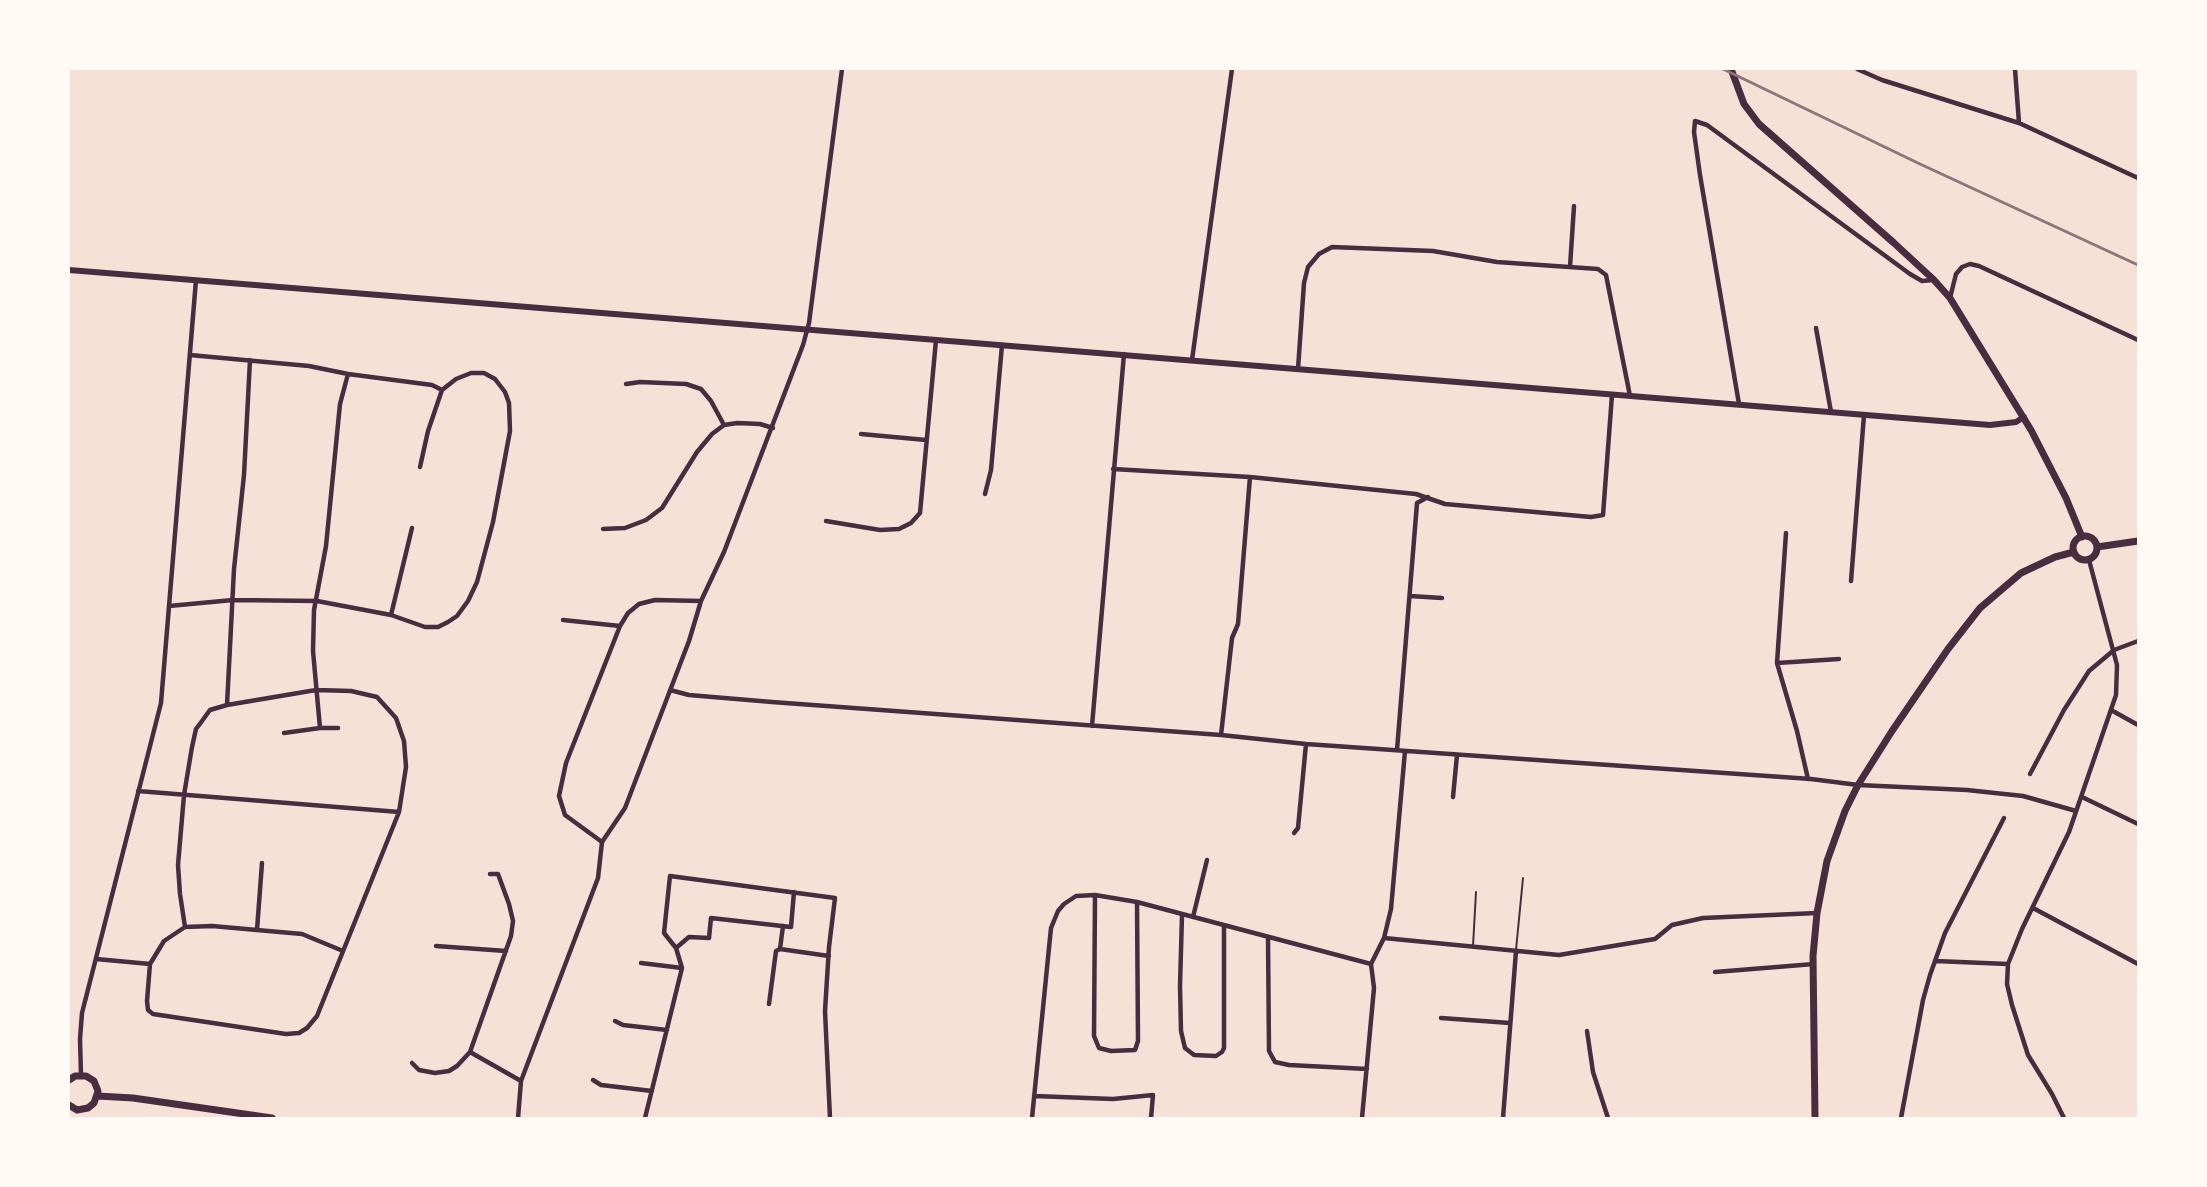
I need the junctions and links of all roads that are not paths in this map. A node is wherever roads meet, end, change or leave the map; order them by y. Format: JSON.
{"nodes":[{"id":1,"x":842,"y":69,"type":"edge"},
{"id":2,"x":1232,"y":69,"type":"edge"},
{"id":3,"x":1731,"y":69,"type":"edge"},
{"id":4,"x":1857,"y":69,"type":"edge"},
{"id":5,"x":2015,"y":69,"type":"edge"},
{"id":6,"x":2019,"y":123,"type":"junction"},
{"id":7,"x":2138,"y":178,"type":"edge"},
{"id":8,"x":1574,"y":206,"type":"dead end"},
{"id":9,"x":1570,"y":267,"type":"junction"},
{"id":10,"x":69,"y":270,"type":"edge"},
{"id":11,"x":196,"y":280,"type":"junction"},
{"id":12,"x":1934,"y":280,"type":"junction"},
{"id":13,"x":1950,"y":298,"type":"junction"},
{"id":14,"x":1816,"y":328,"type":"dead end"},
{"id":15,"x":807,"y":329,"type":"junction"},
{"id":16,"x":936,"y":340,"type":"junction"},
{"id":17,"x":2138,"y":340,"type":"edge"},
{"id":18,"x":1002,"y":345,"type":"junction"},
{"id":19,"x":1124,"y":354,"type":"junction"},
{"id":20,"x":190,"y":355,"type":"junction"},
{"id":21,"x":250,"y":360,"type":"junction"},
{"id":22,"x":1192,"y":360,"type":"junction"},
{"id":23,"x":1298,"y":369,"type":"junction"},
{"id":24,"x":348,"y":374,"type":"junction"},
{"id":25,"x":626,"y":384,"type":"dead end"},
{"id":26,"x":442,"y":390,"type":"junction"},
{"id":27,"x":1612,"y":394,"type":"junction"},
{"id":28,"x":1630,"y":396,"type":"junction"},
{"id":29,"x":1739,"y":404,"type":"junction"},
{"id":30,"x":1831,"y":412,"type":"junction"},
{"id":31,"x":1864,"y":415,"type":"junction"},
{"id":32,"x":2024,"y":417,"type":"junction"},
{"id":33,"x":724,"y":425,"type":"junction"},
{"id":34,"x":773,"y":428,"type":"junction"},
{"id":35,"x":861,"y":434,"type":"dead end"},
{"id":36,"x":926,"y":440,"type":"junction"},
{"id":37,"x":420,"y":466,"type":"dead end"},
{"id":38,"x":1113,"y":469,"type":"junction"},
{"id":39,"x":1250,"y":477,"type":"junction"},
{"id":40,"x":985,"y":494,"type":"dead end"},
{"id":41,"x":1428,"y":497,"type":"junction"},
{"id":42,"x":826,"y":521,"type":"dead end"},
{"id":43,"x":412,"y":528,"type":"dead end"},
{"id":44,"x":603,"y":529,"type":"dead end"},
{"id":45,"x":1786,"y":533,"type":"dead end"},
{"id":46,"x":2082,"y":537,"type":"junction"},
{"id":47,"x":2138,"y":540,"type":"edge"},
{"id":48,"x":2097,"y":547,"type":"junction"},
{"id":49,"x":2074,"y":552,"type":"junction"},
{"id":50,"x":2089,"y":560,"type":"junction"},
{"id":51,"x":1851,"y":581,"type":"dead end"},
{"id":52,"x":1410,"y":596,"type":"junction"},
{"id":53,"x":1442,"y":598,"type":"dead end"},
{"id":54,"x":233,"y":600,"type":"junction"},
{"id":55,"x":316,"y":601,"type":"junction"},
{"id":56,"x":701,"y":601,"type":"junction"},
{"id":57,"x":169,"y":606,"type":"junction"},
{"id":58,"x":391,"y":615,"type":"junction"},
{"id":59,"x":563,"y":620,"type":"dead end"},
{"id":60,"x":620,"y":626,"type":"junction"},
{"id":61,"x":2138,"y":641,"type":"edge"},
{"id":62,"x":2114,"y":650,"type":"junction"},
{"id":63,"x":1839,"y":659,"type":"dead end"},
{"id":64,"x":1777,"y":663,"type":"junction"},
{"id":65,"x":316,"y":690,"type":"junction"},
{"id":66,"x":670,"y":690,"type":"junction"},
{"id":67,"x":227,"y":705,"type":"junction"},
{"id":68,"x":2111,"y":710,"type":"junction"},
{"id":69,"x":2138,"y":725,"type":"edge"},
{"id":70,"x":1092,"y":726,"type":"junction"},
{"id":71,"x":320,"y":728,"type":"junction"},
{"id":72,"x":338,"y":728,"type":"dead end"},
{"id":73,"x":284,"y":733,"type":"dead end"},
{"id":74,"x":1221,"y":735,"type":"junction"},
{"id":75,"x":1306,"y":744,"type":"junction"},
{"id":76,"x":1397,"y":750,"type":"junction"},
{"id":77,"x":1406,"y":751,"type":"junction"},
{"id":78,"x":1457,"y":755,"type":"junction"},
{"id":79,"x":2030,"y":774,"type":"dead end"},
{"id":80,"x":1808,"y":779,"type":"junction"},
{"id":81,"x":1858,"y":784,"type":"junction"},
{"id":82,"x":138,"y":791,"type":"junction"},
{"id":83,"x":184,"y":795,"type":"junction"},
{"id":84,"x":1453,"y":797,"type":"dead end"},
{"id":85,"x":2082,"y":797,"type":"junction"},
{"id":86,"x":2076,"y":811,"type":"junction"},
{"id":87,"x":399,"y":812,"type":"junction"},
{"id":88,"x":2004,"y":818,"type":"dead end"},
{"id":89,"x":2138,"y":824,"type":"edge"},
{"id":90,"x":1294,"y":833,"type":"dead end"},
{"id":91,"x":602,"y":842,"type":"junction"},
{"id":92,"x":1207,"y":860,"type":"dead end"},
{"id":93,"x":262,"y":863,"type":"dead end"},
{"id":94,"x":490,"y":873,"type":"dead end"},
{"id":95,"x":1523,"y":878,"type":"dead end"},
{"id":96,"x":794,"y":892,"type":"junction"},
{"id":97,"x":1476,"y":892,"type":"dead end"},
{"id":98,"x":1095,"y":895,"type":"junction"},
{"id":99,"x":1137,"y":902,"type":"junction"},
{"id":100,"x":2033,"y":908,"type":"junction"},
{"id":101,"x":1817,"y":913,"type":"junction"},
{"id":102,"x":1182,"y":915,"type":"junction"},
{"id":103,"x":1193,"y":916,"type":"junction"},
{"id":104,"x":783,"y":926,"type":"junction"},
{"id":105,"x":1224,"y":926,"type":"junction"},
{"id":106,"x":185,"y":927,"type":"junction"},
{"id":107,"x":257,"y":930,"type":"junction"},
{"id":108,"x":1268,"y":937,"type":"junction"},
{"id":109,"x":1384,"y":938,"type":"junction"},
{"id":110,"x":436,"y":946,"type":"dead end"},
{"id":111,"x":1473,"y":947,"type":"junction"},
{"id":112,"x":676,"y":948,"type":"junction"},
{"id":113,"x":780,"y":949,"type":"junction"},
{"id":114,"x":343,"y":951,"type":"junction"},
{"id":115,"x":506,"y":951,"type":"junction"},
{"id":116,"x":1516,"y":951,"type":"junction"},
{"id":117,"x":829,"y":956,"type":"junction"},
{"id":118,"x":96,"y":959,"type":"junction"},
{"id":119,"x":1935,"y":961,"type":"junction"},
{"id":120,"x":640,"y":963,"type":"dead end"},
{"id":121,"x":1814,"y":963,"type":"junction"},
{"id":122,"x":150,"y":964,"type":"junction"},
{"id":123,"x":1371,"y":964,"type":"junction"},
{"id":124,"x":2008,"y":964,"type":"junction"},
{"id":125,"x":2138,"y":964,"type":"edge"},
{"id":126,"x":682,"y":968,"type":"junction"},
{"id":127,"x":1715,"y":972,"type":"dead end"},
{"id":128,"x":769,"y":1004,"type":"dead end"},
{"id":129,"x":1441,"y":1018,"type":"dead end"},
{"id":130,"x":615,"y":1021,"type":"dead end"},
{"id":131,"x":1510,"y":1023,"type":"junction"},
{"id":132,"x":667,"y":1030,"type":"junction"},
{"id":133,"x":1587,"y":1032,"type":"dead end"},
{"id":134,"x":470,"y":1052,"type":"junction"},
{"id":135,"x":412,"y":1063,"type":"dead end"},
{"id":136,"x":1367,"y":1069,"type":"junction"},
{"id":137,"x":81,"y":1075,"type":"junction"},
{"id":138,"x":69,"y":1080,"type":"edge"},
{"id":139,"x":592,"y":1080,"type":"dead end"},
{"id":140,"x":521,"y":1081,"type":"junction"},
{"id":141,"x":652,"y":1091,"type":"junction"},
{"id":142,"x":98,"y":1096,"type":"junction"},
{"id":143,"x":1034,"y":1096,"type":"junction"},
{"id":144,"x":69,"y":1105,"type":"edge"},
{"id":145,"x":272,"y":1118,"type":"edge"},
{"id":146,"x":518,"y":1118,"type":"edge"},
{"id":147,"x":645,"y":1118,"type":"edge"},
{"id":148,"x":830,"y":1118,"type":"edge"},
{"id":149,"x":1032,"y":1118,"type":"edge"},
{"id":150,"x":1151,"y":1118,"type":"edge"},
{"id":151,"x":1362,"y":1118,"type":"edge"},
{"id":152,"x":1503,"y":1118,"type":"edge"},
{"id":153,"x":1608,"y":1118,"type":"edge"},
{"id":154,"x":1815,"y":1118,"type":"edge"},
{"id":155,"x":1901,"y":1118,"type":"edge"},
{"id":156,"x":2064,"y":1118,"type":"edge"}],
"edges":[{"from":1,"to":15,"type":"street"},
{"from":2,"to":22,"type":"street"},
{"from":3,"to":12,"type":"main road"},
{"from":4,"to":6,"type":"street"},
{"from":5,"to":6,"type":"street"},
{"from":6,"to":7,"type":"street"},
{"from":8,"to":9,"type":"street"},
{"from":9,"to":23,"type":"street"},
{"from":9,"to":28,"type":"street"},
{"from":10,"to":11,"type":"street"},
{"from":11,"to":15,"type":"street"},
{"from":11,"to":20,"type":"street"},
{"from":12,"to":13,"type":"main road"},
{"from":12,"to":29,"type":"street"},
{"from":13,"to":17,"type":"street"},
{"from":13,"to":32,"type":"main road"},
{"from":14,"to":30,"type":"street"},
{"from":15,"to":16,"type":"street"},
{"from":15,"to":34,"type":"street"},
{"from":16,"to":18,"type":"street"},
{"from":16,"to":36,"type":"street"},
{"from":18,"to":19,"type":"street"},
{"from":18,"to":40,"type":"street"},
{"from":19,"to":22,"type":"street"},
{"from":19,"to":38,"type":"street"},
{"from":20,"to":21,"type":"street"},
{"from":20,"to":57,"type":"street"},
{"from":21,"to":24,"type":"street"},
{"from":21,"to":54,"type":"street"},
{"from":22,"to":23,"type":"street"},
{"from":23,"to":27,"type":"street"},
{"from":24,"to":26,"type":"street"},
{"from":24,"to":55,"type":"street"},
{"from":25,"to":33,"type":"street"},
{"from":26,"to":37,"type":"street"},
{"from":26,"to":58,"type":"street"},
{"from":27,"to":28,"type":"street"},
{"from":27,"to":41,"type":"street"},
{"from":28,"to":29,"type":"street"},
{"from":29,"to":30,"type":"street"},
{"from":30,"to":31,"type":"street"},
{"from":31,"to":32,"type":"street"},
{"from":31,"to":51,"type":"street"},
{"from":32,"to":46,"type":"main road"},
{"from":33,"to":34,"type":"street"},
{"from":33,"to":44,"type":"street"},
{"from":34,"to":56,"type":"street"},
{"from":35,"to":36,"type":"street"},
{"from":36,"to":42,"type":"street"},
{"from":38,"to":39,"type":"street"},
{"from":38,"to":70,"type":"street"},
{"from":39,"to":41,"type":"street"},
{"from":39,"to":74,"type":"street"},
{"from":41,"to":52,"type":"street"},
{"from":43,"to":58,"type":"street"},
{"from":45,"to":64,"type":"street"},
{"from":46,"to":48,"type":"main road"},
{"from":46,"to":49,"type":"main road"},
{"from":47,"to":48,"type":"main road"},
{"from":48,"to":50,"type":"main road"},
{"from":49,"to":50,"type":"main road"},
{"from":49,"to":81,"type":"main road"},
{"from":50,"to":62,"type":"street"},
{"from":52,"to":53,"type":"street"},
{"from":52,"to":76,"type":"street"},
{"from":54,"to":55,"type":"street"},
{"from":54,"to":57,"type":"street"},
{"from":54,"to":67,"type":"street"},
{"from":55,"to":58,"type":"street"},
{"from":55,"to":65,"type":"street"},
{"from":56,"to":60,"type":"street"},
{"from":56,"to":66,"type":"street"},
{"from":57,"to":82,"type":"street"},
{"from":59,"to":60,"type":"street"},
{"from":60,"to":91,"type":"street"},
{"from":61,"to":62,"type":"street"},
{"from":62,"to":68,"type":"street"},
{"from":62,"to":79,"type":"street"},
{"from":63,"to":64,"type":"street"},
{"from":64,"to":80,"type":"street"},
{"from":65,"to":67,"type":"street"},
{"from":65,"to":71,"type":"street"},
{"from":65,"to":87,"type":"street"},
{"from":66,"to":70,"type":"street"},
{"from":66,"to":91,"type":"street"},
{"from":67,"to":83,"type":"street"},
{"from":68,"to":69,"type":"street"},
{"from":68,"to":85,"type":"street"},
{"from":70,"to":74,"type":"street"},
{"from":71,"to":72,"type":"street"},
{"from":71,"to":73,"type":"street"},
{"from":74,"to":75,"type":"street"},
{"from":75,"to":76,"type":"street"},
{"from":75,"to":90,"type":"street"},
{"from":76,"to":77,"type":"street"},
{"from":77,"to":78,"type":"street"},
{"from":77,"to":109,"type":"street"},
{"from":78,"to":80,"type":"street"},
{"from":78,"to":84,"type":"street"},
{"from":80,"to":81,"type":"street"},
{"from":81,"to":86,"type":"street"},
{"from":81,"to":101,"type":"main road"},
{"from":82,"to":83,"type":"street"},
{"from":82,"to":118,"type":"street"},
{"from":83,"to":87,"type":"street"},
{"from":83,"to":106,"type":"street"},
{"from":85,"to":86,"type":"street"},
{"from":85,"to":89,"type":"street"},
{"from":86,"to":100,"type":"street"},
{"from":87,"to":114,"type":"street"},
{"from":88,"to":119,"type":"street"},
{"from":91,"to":140,"type":"street"},
{"from":92,"to":103,"type":"street"},
{"from":93,"to":107,"type":"street"},
{"from":94,"to":115,"type":"street"},
{"from":95,"to":116,"type":"lane"},
{"from":96,"to":104,"type":"street"},
{"from":96,"to":112,"type":"street"},
{"from":96,"to":117,"type":"street"},
{"from":97,"to":111,"type":"lane"},
{"from":98,"to":99,"type":"street"},
{"from":98,"to":99,"type":"street"},
{"from":98,"to":143,"type":"street"},
{"from":99,"to":102,"type":"street"},
{"from":100,"to":124,"type":"street"},
{"from":100,"to":125,"type":"street"},
{"from":101,"to":116,"type":"street"},
{"from":101,"to":121,"type":"main road"},
{"from":102,"to":103,"type":"street"},
{"from":102,"to":105,"type":"street"},
{"from":103,"to":105,"type":"street"},
{"from":104,"to":112,"type":"street"},
{"from":104,"to":113,"type":"street"},
{"from":105,"to":108,"type":"street"},
{"from":106,"to":107,"type":"street"},
{"from":106,"to":122,"type":"street"},
{"from":107,"to":114,"type":"street"},
{"from":108,"to":123,"type":"street"},
{"from":108,"to":136,"type":"street"},
{"from":109,"to":111,"type":"street"},
{"from":109,"to":123,"type":"street"},
{"from":110,"to":115,"type":"street"},
{"from":111,"to":116,"type":"street"},
{"from":112,"to":126,"type":"street"},
{"from":113,"to":117,"type":"street"},
{"from":113,"to":128,"type":"street"},
{"from":114,"to":122,"type":"street"},
{"from":115,"to":134,"type":"street"},
{"from":116,"to":131,"type":"street"},
{"from":117,"to":148,"type":"street"},
{"from":118,"to":122,"type":"street"},
{"from":118,"to":137,"type":"street"},
{"from":119,"to":124,"type":"street"},
{"from":119,"to":155,"type":"street"},
{"from":120,"to":126,"type":"street"},
{"from":121,"to":127,"type":"street"},
{"from":121,"to":154,"type":"main road"},
{"from":123,"to":136,"type":"street"},
{"from":124,"to":156,"type":"street"},
{"from":126,"to":132,"type":"street"},
{"from":129,"to":131,"type":"street"},
{"from":130,"to":132,"type":"street"},
{"from":131,"to":152,"type":"street"},
{"from":132,"to":141,"type":"street"},
{"from":133,"to":153,"type":"street"},
{"from":134,"to":135,"type":"street"},
{"from":134,"to":140,"type":"street"},
{"from":136,"to":151,"type":"street"},
{"from":137,"to":138,"type":"main road"},
{"from":137,"to":142,"type":"main road"},
{"from":139,"to":141,"type":"street"},
{"from":140,"to":146,"type":"street"},
{"from":141,"to":147,"type":"street"},
{"from":142,"to":144,"type":"main road"},
{"from":142,"to":145,"type":"main road"},
{"from":143,"to":149,"type":"street"},
{"from":143,"to":150,"type":"street"}]}
